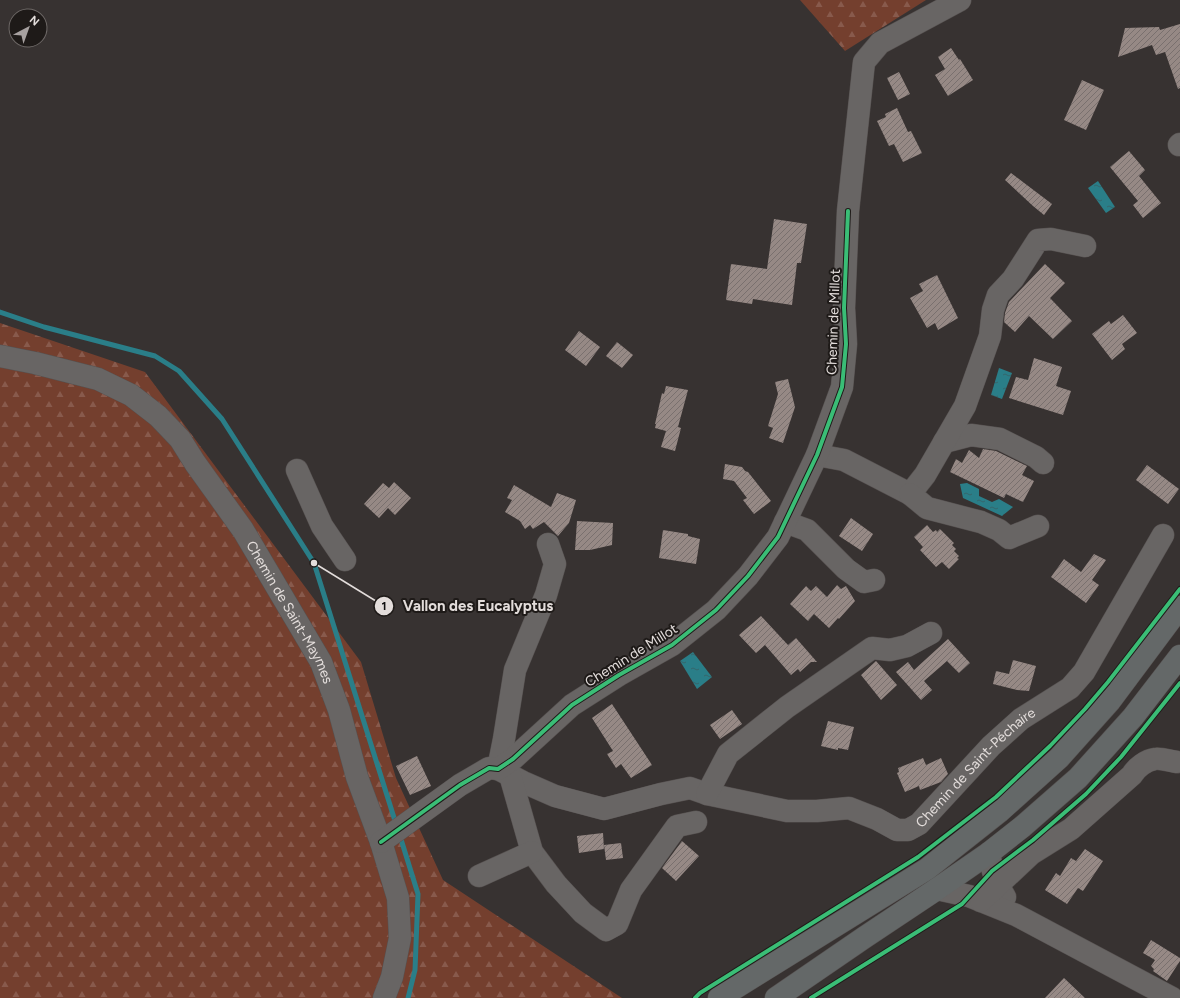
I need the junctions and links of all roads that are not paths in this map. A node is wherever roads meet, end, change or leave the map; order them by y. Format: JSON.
{"nodes":[{"id":1,"x":960,"y":0,"type":"edge"},
{"id":2,"x":1085,"y":246,"type":"dead end"},
{"id":3,"x":0,"y":356,"type":"edge"},
{"id":4,"x":944,"y":442,"type":"junction"},
{"id":5,"x":817,"y":455,"type":"junction"},
{"id":6,"x":1043,"y":463,"type":"dead end"},
{"id":7,"x":297,"y":470,"type":"dead end"},
{"id":8,"x":910,"y":494,"type":"junction"},
{"id":9,"x":785,"y":522,"type":"junction"},
{"id":10,"x":1038,"y":526,"type":"dead end"},
{"id":11,"x":1163,"y":535,"type":"dead end"},
{"id":12,"x":548,"y":544,"type":"dead end"},
{"id":13,"x":346,"y":560,"type":"dead end"},
{"id":14,"x":874,"y":580,"type":"dead end"},
{"id":15,"x":1180,"y":607,"type":"edge"},
{"id":16,"x":931,"y":633,"type":"dead end"},
{"id":17,"x":1180,"y":656,"type":"edge"},
{"id":18,"x":1177,"y":762,"type":"dead end"},
{"id":19,"x":504,"y":772,"type":"junction"},
{"id":20,"x":707,"y":794,"type":"junction"},
{"id":21,"x":696,"y":822,"type":"dead end"},
{"id":22,"x":387,"y":838,"type":"junction"},
{"id":23,"x":532,"y":852,"type":"junction"},
{"id":24,"x":989,"y":853,"type":"junction"},
{"id":25,"x":479,"y":876,"type":"dead end"},
{"id":26,"x":998,"y":886,"type":"junction"},
{"id":27,"x":937,"y":889,"type":"junction"},
{"id":28,"x":981,"y":901,"type":"junction"},
{"id":29,"x":1016,"y":915,"type":"junction"},
{"id":30,"x":384,"y":998,"type":"edge"},
{"id":31,"x":719,"y":998,"type":"edge"},
{"id":32,"x":776,"y":998,"type":"edge"},
{"id":33,"x":1172,"y":998,"type":"edge"}],
"edges":[{"from":1,"to":5,"type":"street","name":"Chemin de Millot"},
{"from":2,"to":4,"type":"street"},
{"from":3,"to":22,"type":"street","name":"Chemin de Saint-Maymes"},
{"from":4,"to":6,"type":"street"},
{"from":4,"to":8,"type":"street"},
{"from":5,"to":8,"type":"street"},
{"from":5,"to":9,"type":"street","name":"Chemin de Millot"},
{"from":7,"to":13,"type":"street"},
{"from":8,"to":10,"type":"street"},
{"from":9,"to":14,"type":"street"},
{"from":9,"to":19,"type":"street","name":"Chemin de Millot"},
{"from":11,"to":20,"type":"street","name":"Chemin de Saint-Péchaire"},
{"from":12,"to":19,"type":"street"},
{"from":15,"to":31,"type":"main road"},
{"from":16,"to":20,"type":"street"},
{"from":17,"to":24,"type":"main road"},
{"from":18,"to":26,"type":"street"},
{"from":19,"to":20,"type":"street","name":"Chemin de Saint-Péchaire"},
{"from":19,"to":22,"type":"street","name":"Chemin de Millot"},
{"from":19,"to":23,"type":"street"},
{"from":21,"to":23,"type":"street"},
{"from":22,"to":30,"type":"street","name":"Chemin de Saint-Maymes"},
{"from":23,"to":25,"type":"street"},
{"from":24,"to":26,"type":"street"},
{"from":24,"to":27,"type":"main road"},
{"from":26,"to":28,"type":"street"},
{"from":26,"to":29,"type":"street"},
{"from":27,"to":28,"type":"street"},
{"from":27,"to":32,"type":"main road"},
{"from":28,"to":29,"type":"street"},
{"from":29,"to":33,"type":"street"}]}
